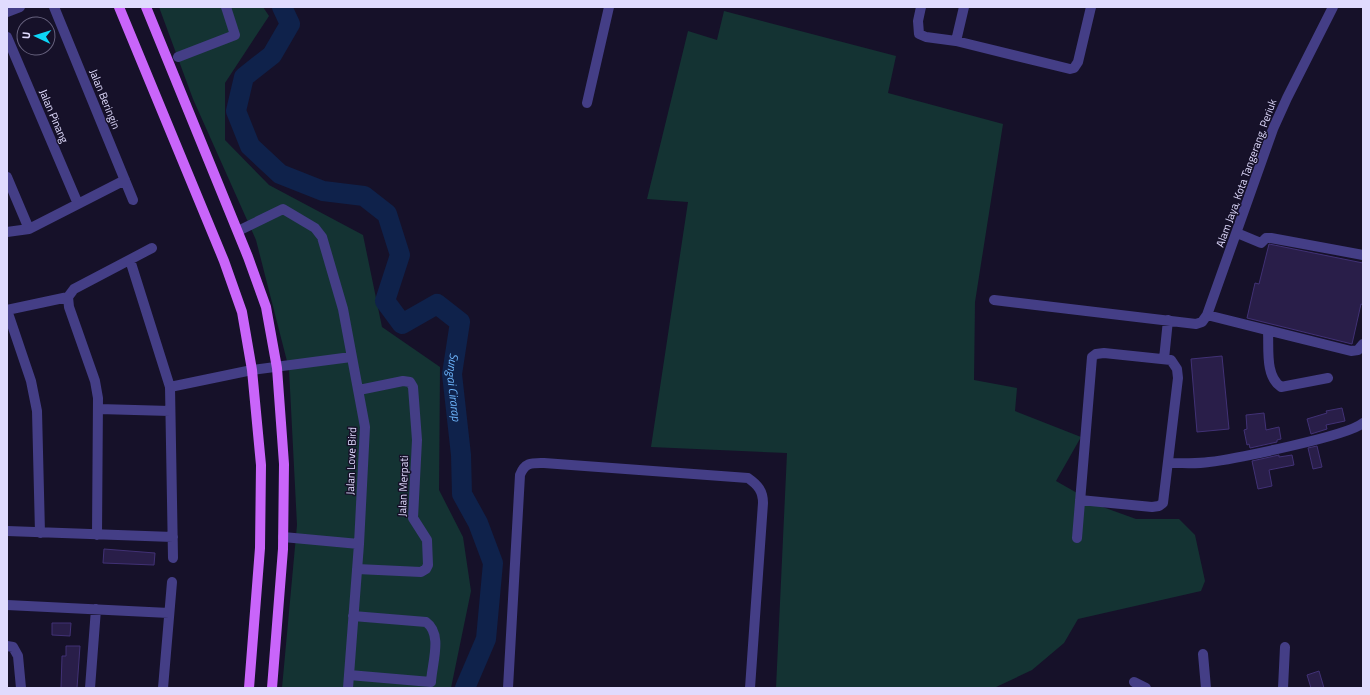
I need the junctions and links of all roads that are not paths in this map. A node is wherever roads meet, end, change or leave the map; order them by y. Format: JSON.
{"nodes":[{"id":1,"x":20,"y":7,"type":"edge"},
{"id":2,"x":54,"y":7,"type":"edge"},
{"id":3,"x":119,"y":7,"type":"edge"},
{"id":4,"x":146,"y":7,"type":"edge"},
{"id":5,"x":226,"y":7,"type":"edge"},
{"id":6,"x":609,"y":7,"type":"edge"},
{"id":7,"x":922,"y":7,"type":"edge"},
{"id":8,"x":964,"y":7,"type":"edge"},
{"id":9,"x":1091,"y":7,"type":"edge"},
{"id":10,"x":1333,"y":7,"type":"edge"},
{"id":11,"x":7,"y":12,"type":"edge"},
{"id":12,"x":7,"y":37,"type":"edge"},
{"id":13,"x":956,"y":41,"type":"junction"},
{"id":14,"x":178,"y":57,"type":"dead end"},
{"id":15,"x":587,"y":103,"type":"dead end"},
{"id":16,"x":7,"y":177,"type":"edge"},
{"id":17,"x":125,"y":180,"type":"junction"},
{"id":18,"x":133,"y":200,"type":"dead end"},
{"id":19,"x":78,"y":204,"type":"junction"},
{"id":20,"x":29,"y":229,"type":"junction"},
{"id":21,"x":238,"y":231,"type":"junction"},
{"id":22,"x":7,"y":232,"type":"edge"},
{"id":23,"x":1237,"y":233,"type":"junction"},
{"id":24,"x":152,"y":248,"type":"dead end"},
{"id":25,"x":1363,"y":255,"type":"edge"},
{"id":26,"x":130,"y":260,"type":"junction"},
{"id":27,"x":68,"y":297,"type":"junction"},
{"id":28,"x":994,"y":300,"type":"dead end"},
{"id":29,"x":7,"y":310,"type":"edge"},
{"id":30,"x":1207,"y":315,"type":"junction"},
{"id":31,"x":1168,"y":320,"type":"junction"},
{"id":32,"x":1268,"y":332,"type":"junction"},
{"id":33,"x":1363,"y":344,"type":"edge"},
{"id":34,"x":351,"y":357,"type":"junction"},
{"id":35,"x":1164,"y":359,"type":"junction"},
{"id":36,"x":273,"y":368,"type":"junction"},
{"id":37,"x":255,"y":370,"type":"junction"},
{"id":38,"x":1328,"y":378,"type":"dead end"},
{"id":39,"x":170,"y":387,"type":"junction"},
{"id":40,"x":359,"y":390,"type":"junction"},
{"id":41,"x":99,"y":409,"type":"junction"},
{"id":42,"x":170,"y":411,"type":"junction"},
{"id":43,"x":1363,"y":423,"type":"edge"},
{"id":44,"x":1173,"y":463,"type":"dead end"},
{"id":45,"x":1080,"y":500,"type":"junction"},
{"id":46,"x":7,"y":532,"type":"edge"},
{"id":47,"x":40,"y":532,"type":"junction"},
{"id":48,"x":98,"y":534,"type":"junction"},
{"id":49,"x":173,"y":537,"type":"junction"},
{"id":50,"x":283,"y":537,"type":"junction"},
{"id":51,"x":1077,"y":538,"type":"dead end"},
{"id":52,"x":359,"y":544,"type":"junction"},
{"id":53,"x":172,"y":558,"type":"dead end"},
{"id":54,"x":357,"y":569,"type":"junction"},
{"id":55,"x":172,"y":582,"type":"dead end"},
{"id":56,"x":7,"y":605,"type":"edge"},
{"id":57,"x":96,"y":609,"type":"junction"},
{"id":58,"x":169,"y":613,"type":"junction"},
{"id":59,"x":353,"y":616,"type":"junction"},
{"id":60,"x":7,"y":646,"type":"edge"},
{"id":61,"x":1285,"y":647,"type":"dead end"},
{"id":62,"x":1202,"y":654,"type":"dead end"},
{"id":63,"x":349,"y":675,"type":"junction"},
{"id":64,"x":1134,"y":682,"type":"dead end"},
{"id":65,"x":431,"y":685,"type":"edge"},
{"id":66,"x":21,"y":688,"type":"edge"},
{"id":67,"x":90,"y":688,"type":"edge"},
{"id":68,"x":164,"y":688,"type":"edge"},
{"id":69,"x":249,"y":688,"type":"edge"},
{"id":70,"x":272,"y":688,"type":"edge"},
{"id":71,"x":348,"y":688,"type":"edge"},
{"id":72,"x":508,"y":688,"type":"edge"},
{"id":73,"x":750,"y":688,"type":"edge"},
{"id":74,"x":1146,"y":688,"type":"edge"},
{"id":75,"x":1206,"y":688,"type":"edge"},
{"id":76,"x":1283,"y":688,"type":"edge"}],
"edges":[{"from":1,"to":11,"type":"street"},
{"from":2,"to":17,"type":"street","name":"Jalan Beringin"},
{"from":3,"to":37,"type":"main road"},
{"from":4,"to":21,"type":"main road"},
{"from":5,"to":14,"type":"street"},
{"from":6,"to":15,"type":"street"},
{"from":7,"to":13,"type":"street"},
{"from":8,"to":13,"type":"street"},
{"from":9,"to":13,"type":"street"},
{"from":10,"to":23,"type":"street","name":"Alam Jaya, Kota Tangerang, Periuk"},
{"from":12,"to":19,"type":"street","name":"Jalan Pinang"},
{"from":16,"to":20,"type":"street"},
{"from":17,"to":18,"type":"street","name":"Jalan Beringin"},
{"from":17,"to":19,"type":"street"},
{"from":19,"to":20,"type":"street"},
{"from":20,"to":22,"type":"street"},
{"from":21,"to":34,"type":"street","name":"Jalan Love Bird"},
{"from":21,"to":36,"type":"main road"},
{"from":23,"to":25,"type":"street"},
{"from":23,"to":30,"type":"street","name":"Alam Jaya, Kota Tangerang, Periuk"},
{"from":24,"to":26,"type":"street"},
{"from":26,"to":27,"type":"street"},
{"from":26,"to":39,"type":"street"},
{"from":27,"to":29,"type":"street"},
{"from":27,"to":41,"type":"street"},
{"from":28,"to":31,"type":"street"},
{"from":29,"to":47,"type":"street"},
{"from":30,"to":31,"type":"street"},
{"from":30,"to":32,"type":"street"},
{"from":31,"to":35,"type":"street"},
{"from":32,"to":33,"type":"street"},
{"from":32,"to":38,"type":"street"},
{"from":34,"to":36,"type":"street"},
{"from":34,"to":40,"type":"street","name":"Jalan Love Bird"},
{"from":35,"to":45,"type":"street"},
{"from":35,"to":45,"type":"street"},
{"from":36,"to":37,"type":"street"},
{"from":36,"to":50,"type":"main road"},
{"from":37,"to":39,"type":"street"},
{"from":37,"to":69,"type":"main road"},
{"from":39,"to":42,"type":"street"},
{"from":40,"to":52,"type":"street","name":"Jalan Love Bird"},
{"from":40,"to":54,"type":"street","name":"Jalan Merpati"},
{"from":41,"to":42,"type":"street"},
{"from":41,"to":48,"type":"street"},
{"from":42,"to":49,"type":"street"},
{"from":43,"to":44,"type":"street"},
{"from":45,"to":51,"type":"street"},
{"from":46,"to":47,"type":"street"},
{"from":47,"to":48,"type":"street"},
{"from":48,"to":49,"type":"street"},
{"from":49,"to":53,"type":"street"},
{"from":50,"to":52,"type":"street"},
{"from":50,"to":70,"type":"main road"},
{"from":52,"to":54,"type":"street","name":"Jalan Love Bird"},
{"from":54,"to":59,"type":"street","name":"Jalan Love Bird"},
{"from":55,"to":58,"type":"street"},
{"from":56,"to":57,"type":"street"},
{"from":57,"to":58,"type":"street"},
{"from":57,"to":67,"type":"street"},
{"from":58,"to":68,"type":"street"},
{"from":59,"to":63,"type":"street","name":"Jalan Love Bird"},
{"from":59,"to":65,"type":"street"},
{"from":60,"to":66,"type":"street"},
{"from":61,"to":76,"type":"street"},
{"from":62,"to":75,"type":"street"},
{"from":63,"to":65,"type":"street"},
{"from":63,"to":71,"type":"street","name":"Jalan Love Bird"},
{"from":64,"to":74,"type":"street"},
{"from":72,"to":73,"type":"street"}]}
